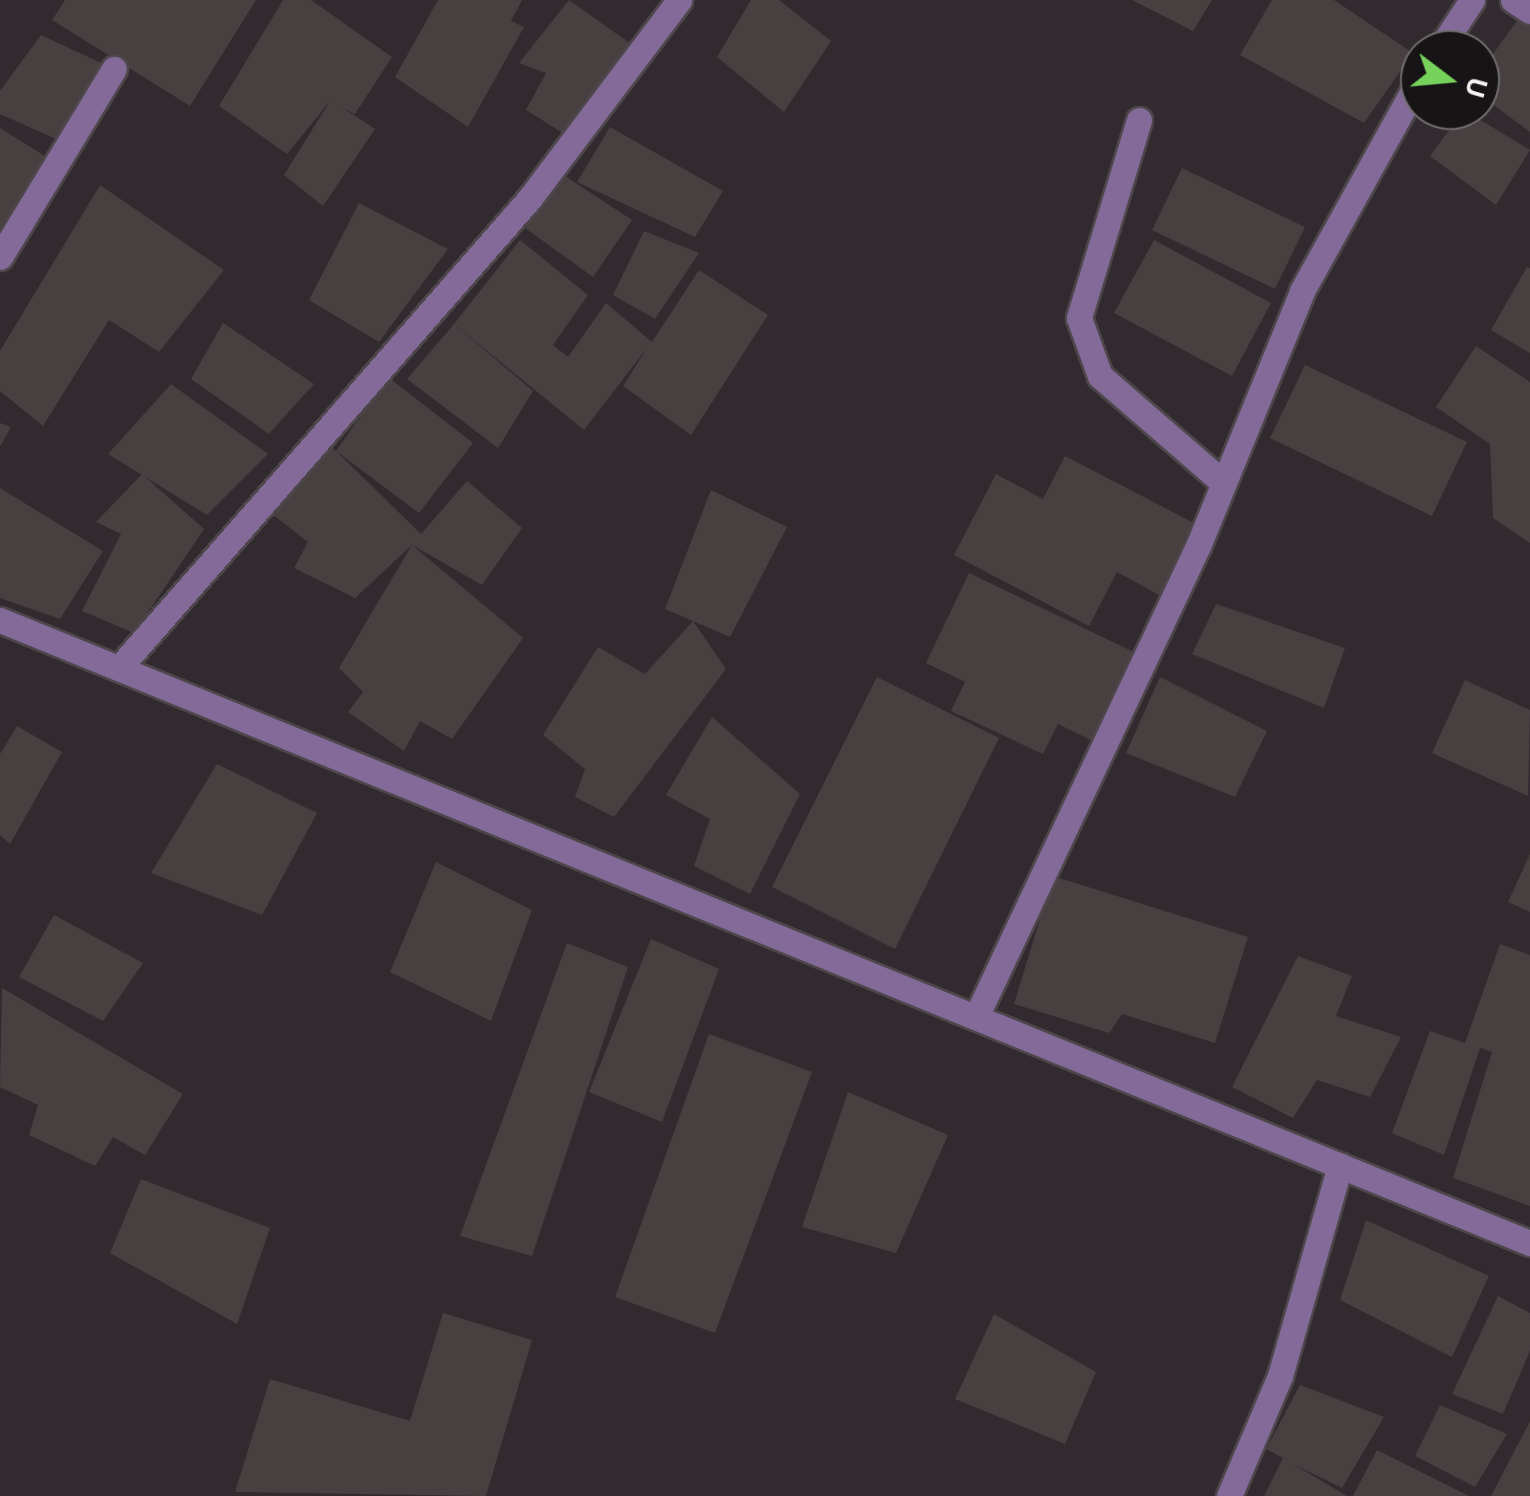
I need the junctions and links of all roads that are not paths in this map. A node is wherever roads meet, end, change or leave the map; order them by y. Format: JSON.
{"nodes":[{"id":1,"x":679,"y":0,"type":"edge"},
{"id":2,"x":1472,"y":0,"type":"edge"},
{"id":3,"x":1513,"y":0,"type":"edge"},
{"id":4,"x":1530,"y":11,"type":"edge"},
{"id":5,"x":1452,"y":30,"type":"edge"},
{"id":6,"x":114,"y":69,"type":"dead end"},
{"id":7,"x":1400,"y":114,"type":"edge"},
{"id":8,"x":1139,"y":120,"type":"dead end"},
{"id":9,"x":0,"y":257,"type":"edge"},
{"id":10,"x":1220,"y":480,"type":"junction"},
{"id":11,"x":0,"y":620,"type":"edge"},
{"id":12,"x":119,"y":668,"type":"junction"},
{"id":13,"x":976,"y":1017,"type":"junction"},
{"id":14,"x":1340,"y":1164,"type":"junction"},
{"id":15,"x":1530,"y":1242,"type":"edge"},
{"id":16,"x":1229,"y":1496,"type":"edge"}],
"edges":[{"from":1,"to":12,"type":"street"},
{"from":2,"to":5,"type":"street"},
{"from":3,"to":4,"type":"street"},
{"from":6,"to":9,"type":"street"},
{"from":7,"to":10,"type":"street"},
{"from":8,"to":10,"type":"street"},
{"from":10,"to":13,"type":"street"},
{"from":11,"to":12,"type":"street"},
{"from":12,"to":13,"type":"street"},
{"from":13,"to":14,"type":"street"},
{"from":14,"to":15,"type":"street"},
{"from":14,"to":16,"type":"street"}]}
